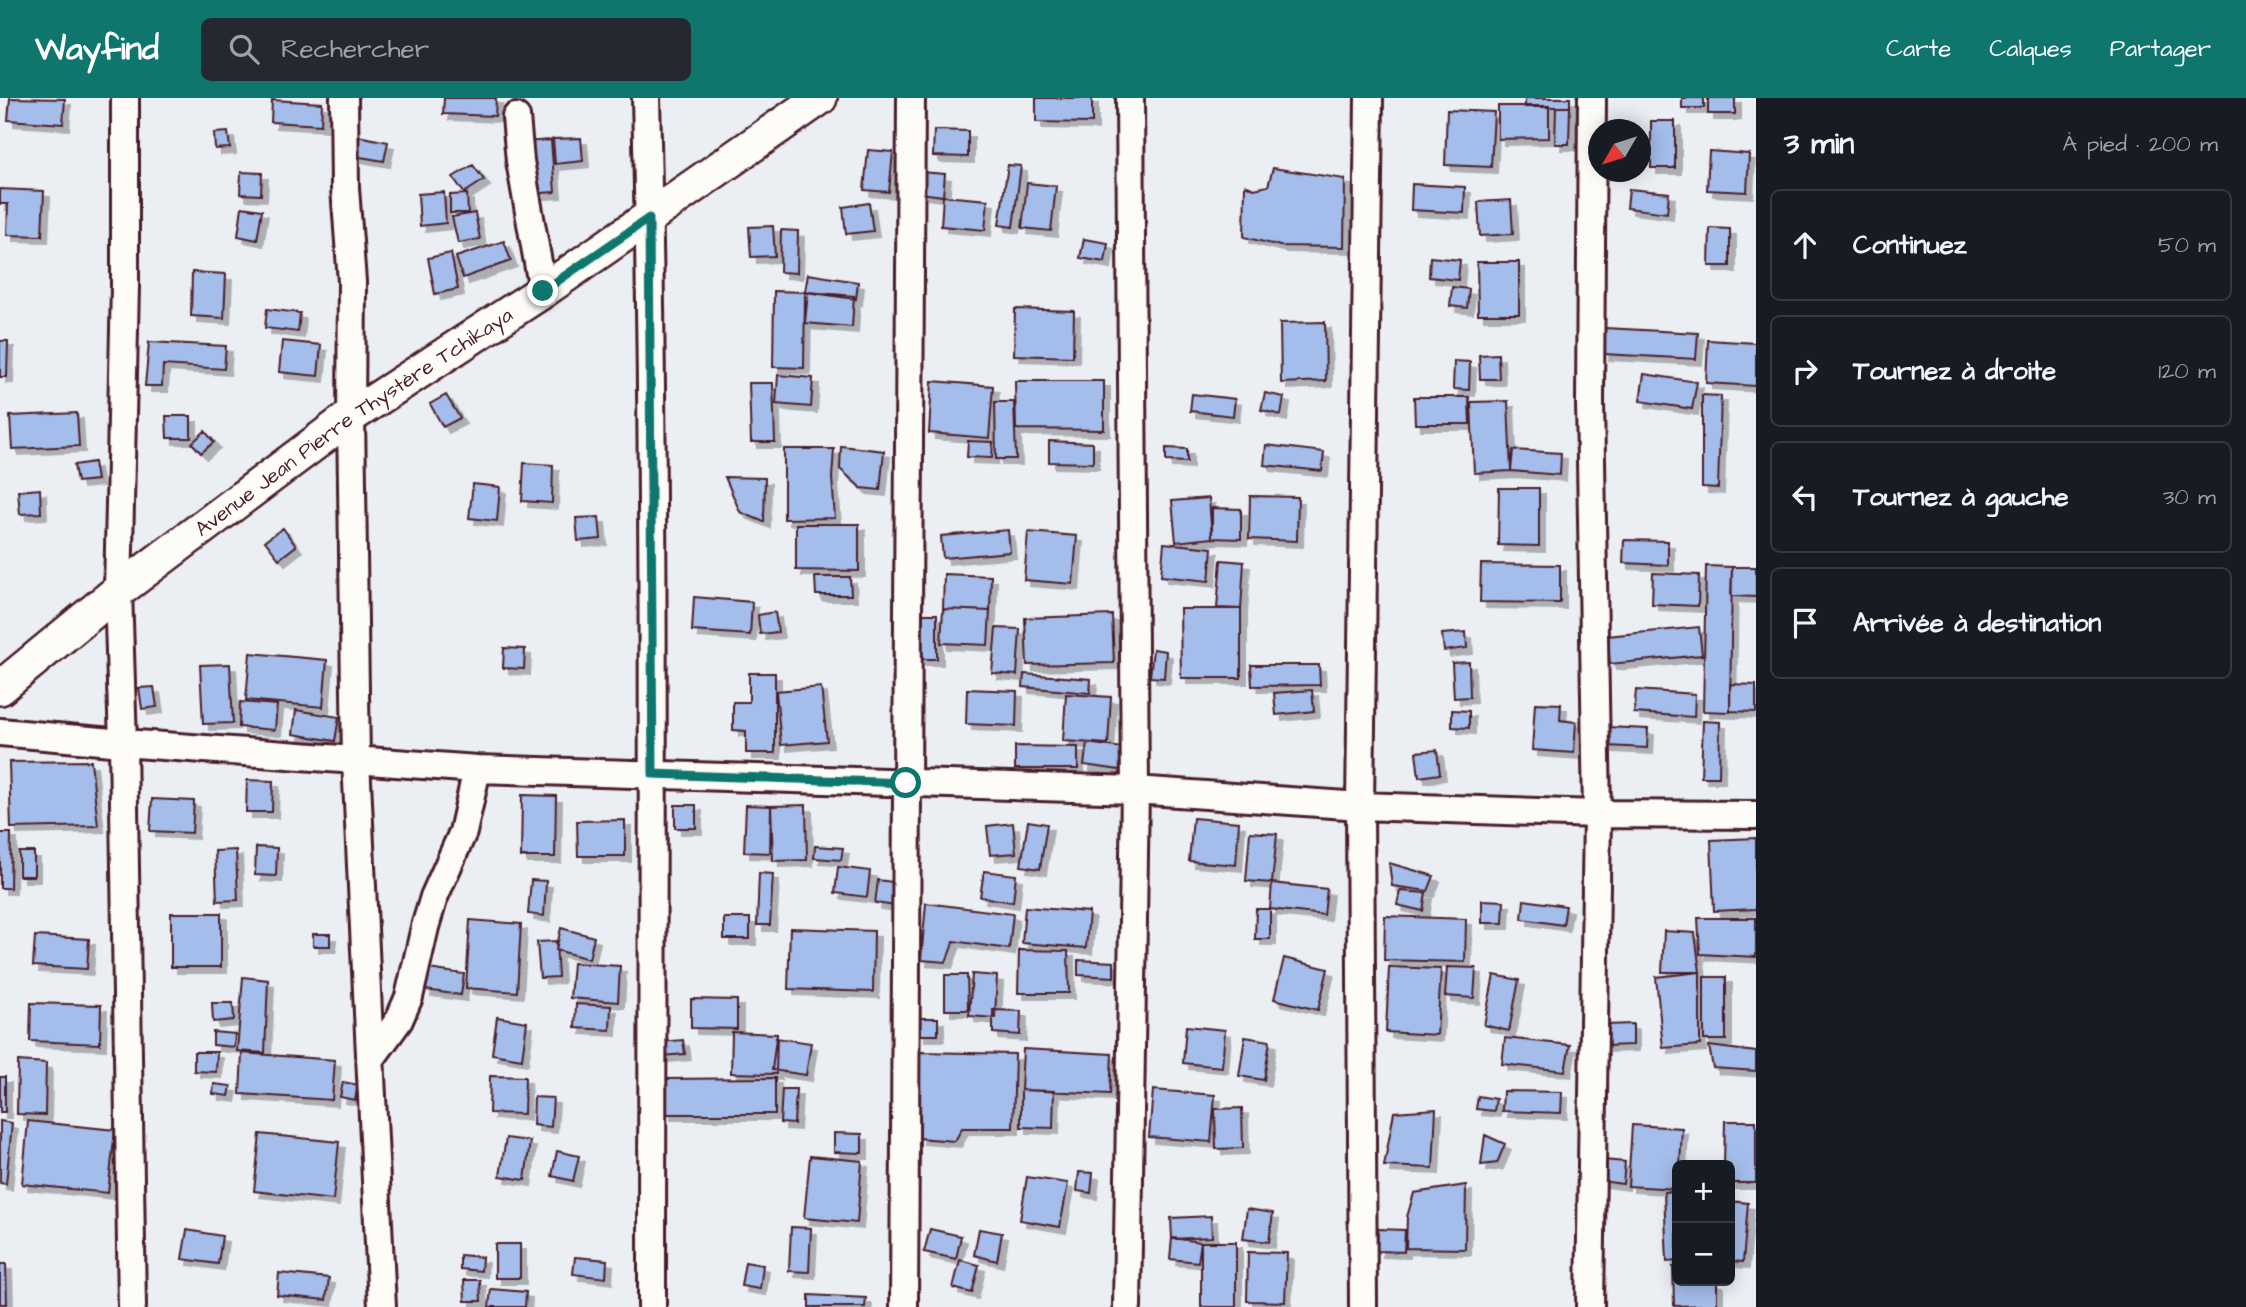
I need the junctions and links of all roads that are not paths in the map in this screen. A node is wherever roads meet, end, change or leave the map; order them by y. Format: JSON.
{"nodes":[{"id":1,"x":125,"y":98,"type":"edge"},
{"id":2,"x":344,"y":98,"type":"edge"},
{"id":3,"x":646,"y":98,"type":"edge"},
{"id":4,"x":820,"y":98,"type":"edge"},
{"id":5,"x":911,"y":98,"type":"edge"},
{"id":6,"x":1130,"y":98,"type":"edge"},
{"id":7,"x":1369,"y":98,"type":"edge"},
{"id":8,"x":1592,"y":98,"type":"edge"},
{"id":9,"x":516,"y":117,"type":"dead end"},
{"id":10,"x":649,"y":218,"type":"junction"},
{"id":11,"x":543,"y":291,"type":"junction"},
{"id":12,"x":351,"y":416,"type":"junction"},
{"id":13,"x":118,"y":591,"type":"junction"},
{"id":14,"x":0,"y":688,"type":"edge"},
{"id":15,"x":0,"y":732,"type":"edge"},
{"id":16,"x":123,"y":743,"type":"junction"},
{"id":17,"x":356,"y":760,"type":"junction"},
{"id":18,"x":477,"y":769,"type":"junction"},
{"id":19,"x":653,"y":774,"type":"junction"},
{"id":20,"x":906,"y":783,"type":"junction"},
{"id":21,"x":1135,"y":790,"type":"junction"},
{"id":22,"x":1360,"y":806,"type":"junction"},
{"id":23,"x":1597,"y":814,"type":"junction"},
{"id":24,"x":1756,"y":815,"type":"edge"},
{"id":25,"x":370,"y":1060,"type":"junction"},
{"id":26,"x":132,"y":1307,"type":"edge"},
{"id":27,"x":382,"y":1307,"type":"edge"},
{"id":28,"x":652,"y":1307,"type":"edge"},
{"id":29,"x":904,"y":1307,"type":"edge"},
{"id":30,"x":1127,"y":1307,"type":"edge"},
{"id":31,"x":1363,"y":1307,"type":"edge"},
{"id":32,"x":1590,"y":1307,"type":"edge"}],
"edges":[{"from":1,"to":13,"type":"street"},
{"from":2,"to":12,"type":"street"},
{"from":3,"to":10,"type":"street"},
{"from":4,"to":10,"type":"street","name":"Avenue Jean Pierre Thystère Tchikaya"},
{"from":5,"to":20,"type":"street"},
{"from":6,"to":21,"type":"street"},
{"from":7,"to":22,"type":"street"},
{"from":8,"to":23,"type":"street"},
{"from":9,"to":11,"type":"street"},
{"from":10,"to":11,"type":"street","name":"Avenue Jean Pierre Thystère Tchikaya"},
{"from":10,"to":19,"type":"street"},
{"from":11,"to":12,"type":"street","name":"Avenue Jean Pierre Thystère Tchikaya"},
{"from":12,"to":13,"type":"street","name":"Avenue Jean Pierre Thystère Tchikaya"},
{"from":12,"to":17,"type":"street"},
{"from":13,"to":14,"type":"street","name":"Avenue Jean Pierre Thystère Tchikaya"},
{"from":13,"to":16,"type":"street"},
{"from":15,"to":16,"type":"street"},
{"from":16,"to":17,"type":"street"},
{"from":16,"to":26,"type":"street"},
{"from":17,"to":18,"type":"street"},
{"from":17,"to":25,"type":"street"},
{"from":18,"to":19,"type":"street"},
{"from":18,"to":25,"type":"street"},
{"from":19,"to":20,"type":"street"},
{"from":19,"to":28,"type":"street"},
{"from":20,"to":21,"type":"street"},
{"from":20,"to":29,"type":"street"},
{"from":21,"to":22,"type":"street"},
{"from":21,"to":30,"type":"street"},
{"from":22,"to":23,"type":"street"},
{"from":22,"to":31,"type":"street"},
{"from":23,"to":24,"type":"street"},
{"from":23,"to":32,"type":"street"},
{"from":25,"to":27,"type":"street"}]}
